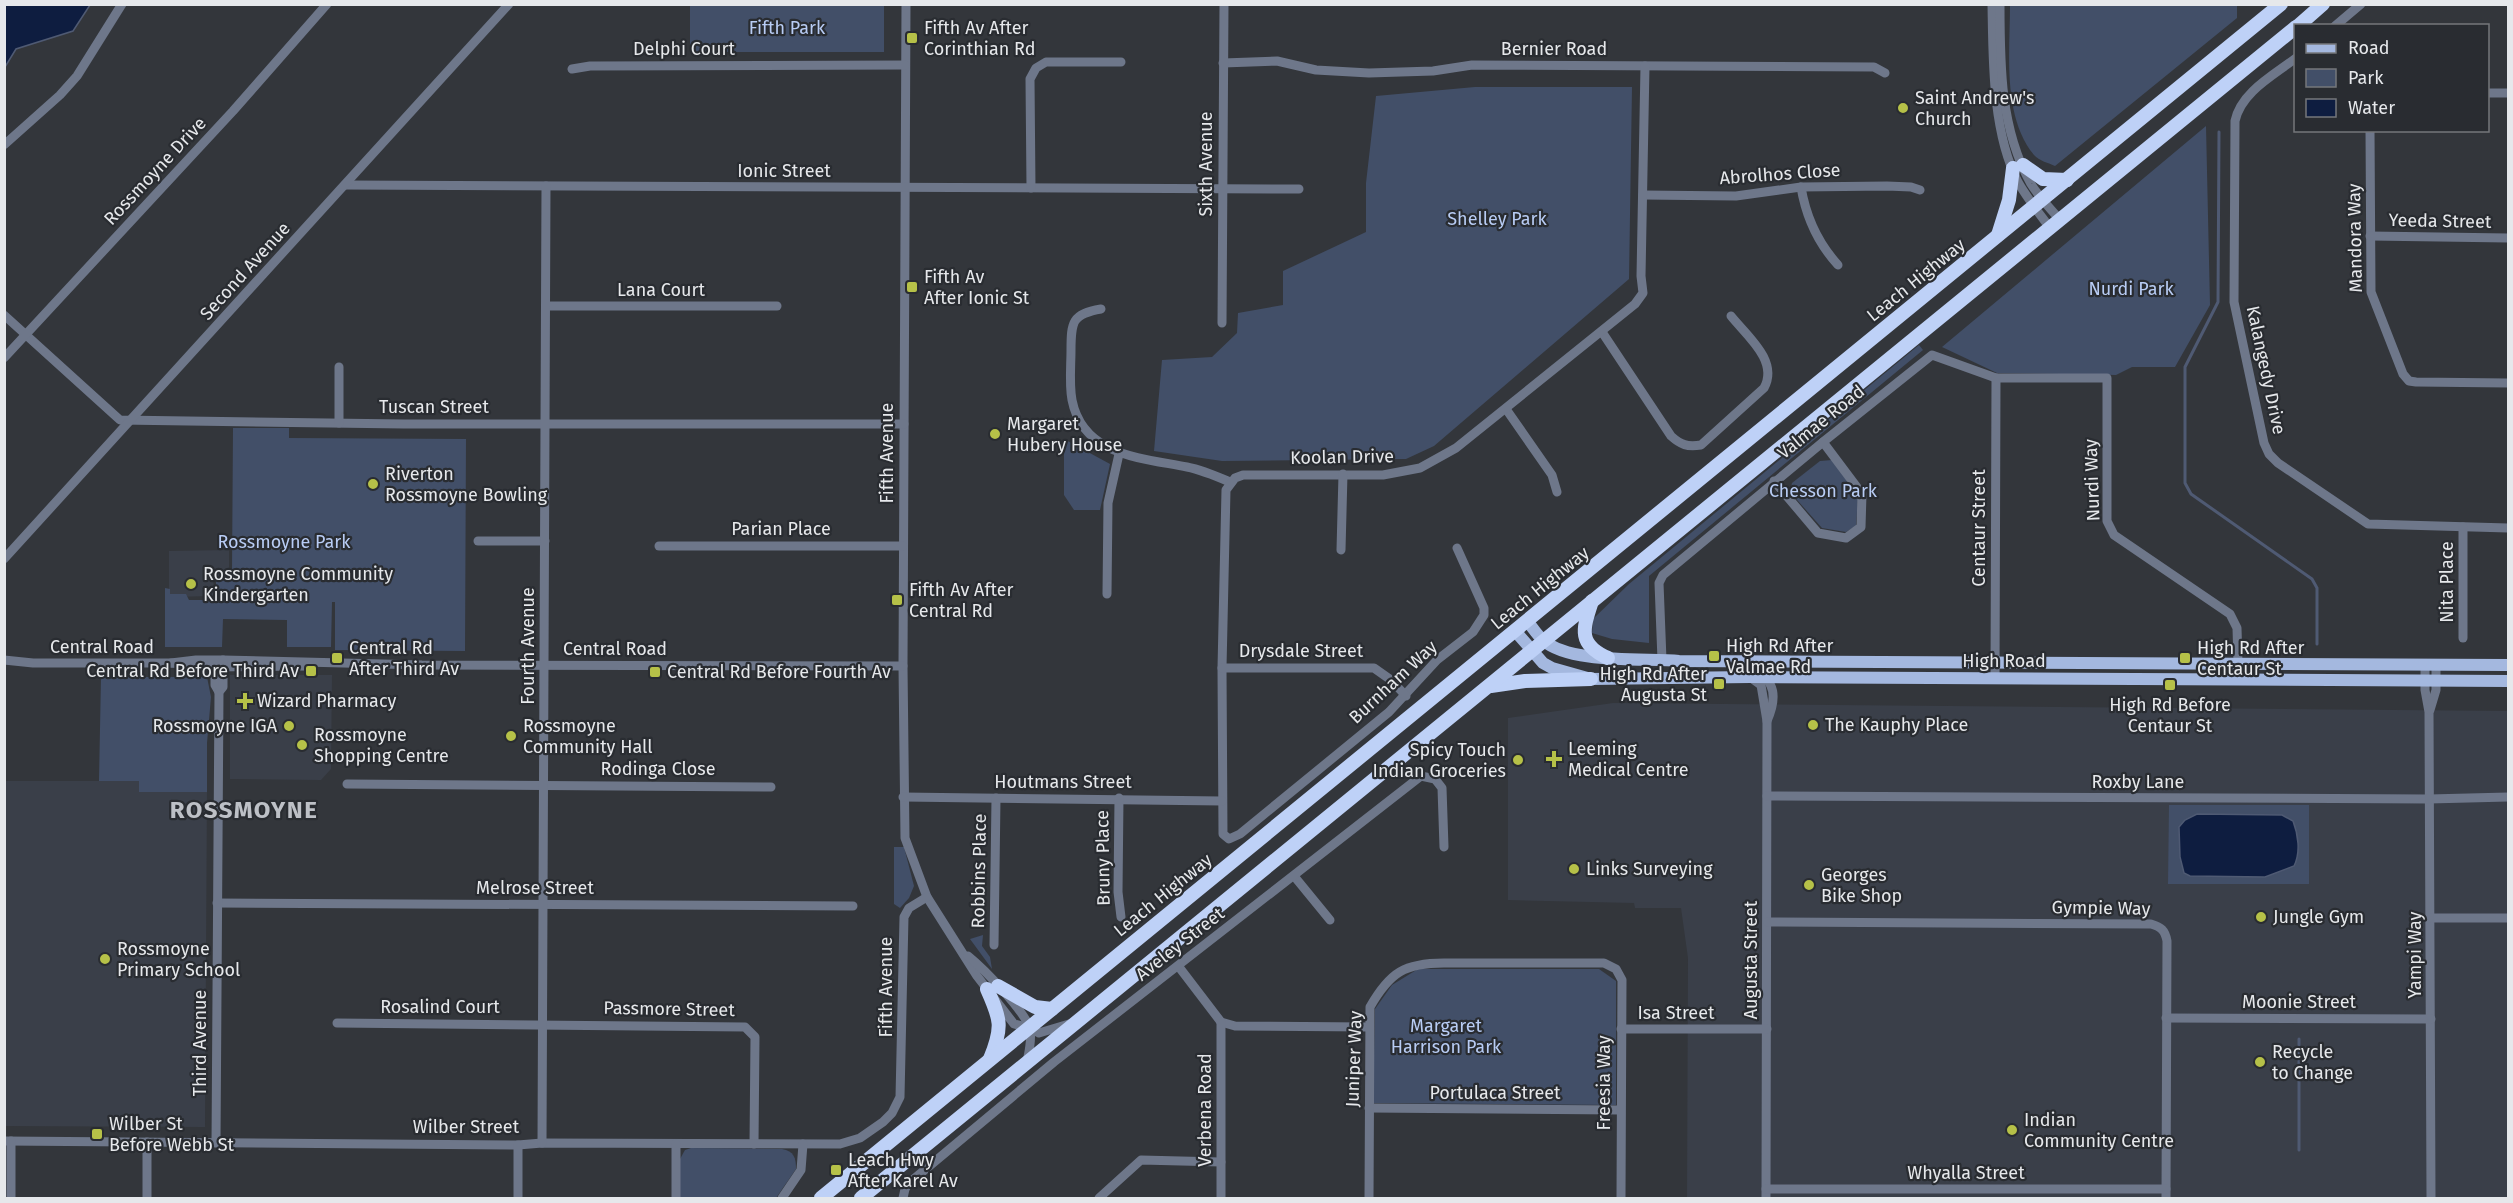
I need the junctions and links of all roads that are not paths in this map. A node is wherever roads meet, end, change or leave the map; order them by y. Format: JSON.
{"nodes":[{"id":1,"x":122,"y":4,"type":"edge"},
{"id":2,"x":327,"y":4,"type":"edge"},
{"id":3,"x":509,"y":4,"type":"edge"},
{"id":4,"x":906,"y":4,"type":"edge"},
{"id":5,"x":1224,"y":4,"type":"edge"},
{"id":6,"x":1992,"y":4,"type":"edge"},
{"id":7,"x":2000,"y":4,"type":"edge"},
{"id":8,"x":2282,"y":4,"type":"edge"},
{"id":9,"x":2324,"y":4,"type":"edge"},
{"id":10,"x":2361,"y":4,"type":"edge"},
{"id":11,"x":2299,"y":24,"type":"edge"},
{"id":12,"x":2337,"y":24,"type":"edge"},
{"id":13,"x":2294,"y":28,"type":"edge"},
{"id":14,"x":2294,"y":59,"type":"edge"},
{"id":15,"x":1121,"y":62,"type":"dead end"},
{"id":16,"x":1222,"y":63,"type":"junction"},
{"id":17,"x":905,"y":65,"type":"junction"},
{"id":18,"x":1645,"y":66,"type":"junction"},
{"id":19,"x":572,"y":69,"type":"dead end"},
{"id":20,"x":1885,"y":73,"type":"dead end"},
{"id":21,"x":2489,"y":93,"type":"edge"},
{"id":22,"x":2508,"y":93,"type":"edge"},
{"id":23,"x":2370,"y":132,"type":"edge"},
{"id":24,"x":4,"y":145,"type":"edge"},
{"id":25,"x":2018,"y":167,"type":"junction"},
{"id":26,"x":2067,"y":180,"type":"junction"},
{"id":27,"x":345,"y":185,"type":"junction"},
{"id":28,"x":546,"y":186,"type":"junction"},
{"id":29,"x":1801,"y":187,"type":"junction"},
{"id":30,"x":1031,"y":188,"type":"junction"},
{"id":31,"x":1223,"y":188,"type":"junction"},
{"id":32,"x":906,"y":189,"type":"junction"},
{"id":33,"x":1299,"y":189,"type":"dead end"},
{"id":34,"x":1920,"y":190,"type":"dead end"},
{"id":35,"x":1643,"y":195,"type":"junction"},
{"id":36,"x":2039,"y":203,"type":"junction"},
{"id":37,"x":2055,"y":224,"type":"junction"},
{"id":38,"x":2370,"y":236,"type":"junction"},
{"id":39,"x":1998,"y":237,"type":"junction"},
{"id":40,"x":2508,"y":238,"type":"edge"},
{"id":41,"x":1838,"y":265,"type":"dead end"},
{"id":42,"x":546,"y":306,"type":"junction"},
{"id":43,"x":777,"y":306,"type":"dead end"},
{"id":44,"x":1101,"y":309,"type":"dead end"},
{"id":45,"x":4,"y":315,"type":"edge"},
{"id":46,"x":1731,"y":316,"type":"dead end"},
{"id":47,"x":1222,"y":323,"type":"dead end"},
{"id":48,"x":1602,"y":332,"type":"junction"},
{"id":49,"x":26,"y":334,"type":"junction"},
{"id":50,"x":4,"y":358,"type":"edge"},
{"id":51,"x":339,"y":367,"type":"dead end"},
{"id":52,"x":1996,"y":378,"type":"junction"},
{"id":53,"x":2508,"y":383,"type":"edge"},
{"id":54,"x":1506,"y":409,"type":"junction"},
{"id":55,"x":131,"y":420,"type":"junction"},
{"id":56,"x":339,"y":423,"type":"junction"},
{"id":57,"x":545,"y":424,"type":"junction"},
{"id":58,"x":904,"y":424,"type":"junction"},
{"id":59,"x":1822,"y":442,"type":"junction"},
{"id":60,"x":1119,"y":454,"type":"junction"},
{"id":61,"x":1343,"y":474,"type":"junction"},
{"id":62,"x":1230,"y":482,"type":"junction"},
{"id":63,"x":1774,"y":482,"type":"junction"},
{"id":64,"x":1557,"y":492,"type":"dead end"},
{"id":65,"x":2463,"y":527,"type":"junction"},
{"id":66,"x":2508,"y":528,"type":"edge"},
{"id":67,"x":478,"y":541,"type":"dead end"},
{"id":68,"x":545,"y":541,"type":"junction"},
{"id":69,"x":659,"y":546,"type":"dead end"},
{"id":70,"x":903,"y":546,"type":"junction"},
{"id":71,"x":1457,"y":548,"type":"dead end"},
{"id":72,"x":1341,"y":550,"type":"dead end"},
{"id":73,"x":4,"y":559,"type":"edge"},
{"id":74,"x":1107,"y":594,"type":"dead end"},
{"id":75,"x":1592,"y":601,"type":"junction"},
{"id":76,"x":1528,"y":622,"type":"junction"},
{"id":77,"x":1516,"y":632,"type":"junction"},
{"id":78,"x":2463,"y":638,"type":"dead end"},
{"id":79,"x":1544,"y":641,"type":"junction"},
{"id":80,"x":1531,"y":651,"type":"junction"},
{"id":81,"x":1608,"y":658,"type":"junction"},
{"id":82,"x":4,"y":660,"type":"edge"},
{"id":83,"x":1662,"y":660,"type":"junction"},
{"id":84,"x":1739,"y":661,"type":"junction"},
{"id":85,"x":33,"y":663,"type":"junction"},
{"id":86,"x":1995,"y":663,"type":"junction"},
{"id":87,"x":2238,"y":663,"type":"junction"},
{"id":88,"x":219,"y":664,"type":"junction"},
{"id":89,"x":2431,"y":664,"type":"junction"},
{"id":90,"x":2508,"y":664,"type":"edge"},
{"id":91,"x":544,"y":665,"type":"junction"},
{"id":92,"x":903,"y":666,"type":"junction"},
{"id":93,"x":4,"y":667,"type":"edge"},
{"id":94,"x":1222,"y":668,"type":"junction"},
{"id":95,"x":1750,"y":677,"type":"junction"},
{"id":96,"x":1768,"y":678,"type":"junction"},
{"id":97,"x":1788,"y":678,"type":"junction"},
{"id":98,"x":1591,"y":679,"type":"junction"},
{"id":99,"x":1995,"y":679,"type":"junction"},
{"id":100,"x":2431,"y":680,"type":"junction"},
{"id":101,"x":2508,"y":681,"type":"edge"},
{"id":102,"x":1487,"y":687,"type":"junction"},
{"id":103,"x":1774,"y":692,"type":"junction"},
{"id":104,"x":1406,"y":696,"type":"junction"},
{"id":105,"x":1767,"y":721,"type":"junction"},
{"id":106,"x":347,"y":784,"type":"dead end"},
{"id":107,"x":544,"y":785,"type":"junction"},
{"id":108,"x":771,"y":787,"type":"dead end"},
{"id":109,"x":1767,"y":796,"type":"junction"},
{"id":110,"x":903,"y":797,"type":"junction"},
{"id":111,"x":2508,"y":797,"type":"edge"},
{"id":112,"x":996,"y":798,"type":"junction"},
{"id":113,"x":1119,"y":798,"type":"junction"},
{"id":114,"x":2429,"y":799,"type":"junction"},
{"id":115,"x":1222,"y":801,"type":"junction"},
{"id":116,"x":1444,"y":847,"type":"dead end"},
{"id":117,"x":1294,"y":876,"type":"junction"},
{"id":118,"x":927,"y":897,"type":"junction"},
{"id":119,"x":217,"y":903,"type":"junction"},
{"id":120,"x":543,"y":904,"type":"junction"},
{"id":121,"x":853,"y":906,"type":"dead end"},
{"id":122,"x":1121,"y":917,"type":"dead end"},
{"id":123,"x":2432,"y":918,"type":"junction"},
{"id":124,"x":2508,"y":918,"type":"edge"},
{"id":125,"x":1330,"y":920,"type":"dead end"},
{"id":126,"x":1768,"y":922,"type":"junction"},
{"id":127,"x":994,"y":945,"type":"dead end"},
{"id":128,"x":1179,"y":967,"type":"junction"},
{"id":129,"x":1616,"y":969,"type":"joint"},
{"id":130,"x":993,"y":988,"type":"junction"},
{"id":131,"x":1052,"y":1009,"type":"junction"},
{"id":132,"x":2166,"y":1018,"type":"junction"},
{"id":133,"x":2432,"y":1019,"type":"junction"},
{"id":134,"x":1077,"y":1022,"type":"junction"},
{"id":135,"x":1221,"y":1022,"type":"junction"},
{"id":136,"x":337,"y":1023,"type":"dead end"},
{"id":137,"x":543,"y":1024,"type":"junction"},
{"id":138,"x":1369,"y":1027,"type":"junction"},
{"id":139,"x":1030,"y":1028,"type":"junction"},
{"id":140,"x":1621,"y":1029,"type":"junction"},
{"id":141,"x":1767,"y":1029,"type":"junction"},
{"id":142,"x":989,"y":1061,"type":"junction"},
{"id":143,"x":1027,"y":1062,"type":"junction"},
{"id":144,"x":901,"y":1089,"type":"joint"},
{"id":145,"x":1369,"y":1108,"type":"junction"},
{"id":146,"x":1620,"y":1110,"type":"junction"},
{"id":147,"x":8,"y":1141,"type":"edge"},
{"id":148,"x":147,"y":1142,"type":"junction"},
{"id":149,"x":216,"y":1143,"type":"junction"},
{"id":150,"x":542,"y":1143,"type":"junction"},
{"id":151,"x":676,"y":1144,"type":"junction"},
{"id":152,"x":754,"y":1144,"type":"junction"},
{"id":153,"x":803,"y":1144,"type":"junction"},
{"id":154,"x":518,"y":1145,"type":"junction"},
{"id":155,"x":1221,"y":1162,"type":"junction"},
{"id":156,"x":1766,"y":1194,"type":"edge"},
{"id":157,"x":2166,"y":1194,"type":"edge"},
{"id":158,"x":10,"y":1198,"type":"edge"},
{"id":159,"x":147,"y":1198,"type":"edge"},
{"id":160,"x":518,"y":1198,"type":"edge"},
{"id":161,"x":676,"y":1198,"type":"edge"},
{"id":162,"x":782,"y":1198,"type":"edge"},
{"id":163,"x":821,"y":1198,"type":"edge"},
{"id":164,"x":861,"y":1198,"type":"edge"},
{"id":165,"x":903,"y":1198,"type":"edge"},
{"id":166,"x":1099,"y":1198,"type":"edge"},
{"id":167,"x":1221,"y":1198,"type":"edge"},
{"id":168,"x":1369,"y":1198,"type":"edge"},
{"id":169,"x":1621,"y":1198,"type":"edge"},
{"id":170,"x":2431,"y":1198,"type":"edge"}],
"edges":[{"from":1,"to":24,"type":"street"},
{"from":2,"to":49,"type":"street","name":"Rossmoyne Drive"},
{"from":3,"to":27,"type":"street","name":"Second Avenue"},
{"from":4,"to":17,"type":"street","name":"Fifth Avenue"},
{"from":5,"to":16,"type":"street","name":"Sixth Avenue"},
{"from":6,"to":25,"type":"street"},
{"from":7,"to":25,"type":"street"},
{"from":8,"to":26,"type":"highway","name":"Leach Highway"},
{"from":9,"to":11,"type":"highway"},
{"from":10,"to":12,"type":"street"},
{"from":13,"to":37,"type":"highway"},
{"from":14,"to":65,"type":"street","name":"Kalangedy Drive"},
{"from":15,"to":30,"type":"street"},
{"from":16,"to":18,"type":"street","name":"Bernier Road"},
{"from":16,"to":31,"type":"street","name":"Sixth Avenue"},
{"from":17,"to":19,"type":"street","name":"Delphi Court"},
{"from":17,"to":32,"type":"street","name":"Fifth Avenue"},
{"from":18,"to":20,"type":"street","name":"Bernier Road"},
{"from":18,"to":35,"type":"street","name":"Koolan Drive"},
{"from":21,"to":22,"type":"street"},
{"from":23,"to":38,"type":"street","name":"Mandora Way"},
{"from":25,"to":26,"type":"highway"},
{"from":25,"to":36,"type":"street"},
{"from":25,"to":39,"type":"highway"},
{"from":26,"to":36,"type":"highway","name":"Leach Highway"},
{"from":27,"to":28,"type":"street","name":"Ionic Street"},
{"from":27,"to":55,"type":"street","name":"Second Avenue"},
{"from":28,"to":32,"type":"street","name":"Ionic Street"},
{"from":28,"to":42,"type":"street","name":"Fourth Avenue"},
{"from":29,"to":34,"type":"street","name":"Abrolhos Close"},
{"from":29,"to":35,"type":"street","name":"Abrolhos Close"},
{"from":29,"to":41,"type":"street"},
{"from":30,"to":31,"type":"street","name":"Ionic Street"},
{"from":30,"to":32,"type":"street","name":"Ionic Street"},
{"from":31,"to":33,"type":"street","name":"Ionic Street"},
{"from":31,"to":47,"type":"street","name":"Sixth Avenue"},
{"from":32,"to":58,"type":"street","name":"Fifth Avenue"},
{"from":35,"to":48,"type":"street","name":"Koolan Drive"},
{"from":36,"to":37,"type":"street"},
{"from":36,"to":39,"type":"highway","name":"Leach Highway"},
{"from":37,"to":75,"type":"highway"},
{"from":38,"to":40,"type":"street","name":"Yeeda Street"},
{"from":38,"to":53,"type":"street","name":"Mandora Way"},
{"from":39,"to":76,"type":"highway","name":"Leach Highway"},
{"from":42,"to":43,"type":"street","name":"Lana Court"},
{"from":42,"to":57,"type":"street","name":"Fourth Avenue"},
{"from":44,"to":60,"type":"street"},
{"from":45,"to":49,"type":"street","name":"Tuscan Street"},
{"from":46,"to":48,"type":"street"},
{"from":48,"to":54,"type":"street","name":"Koolan Drive"},
{"from":49,"to":50,"type":"street","name":"Rossmoyne Drive"},
{"from":49,"to":55,"type":"street","name":"Tuscan Street"},
{"from":51,"to":56,"type":"street"},
{"from":52,"to":59,"type":"street","name":"Valmae Road"},
{"from":52,"to":86,"type":"street","name":"Centaur Street"},
{"from":52,"to":87,"type":"street","name":"Nurdi Way"},
{"from":54,"to":61,"type":"street","name":"Koolan Drive"},
{"from":54,"to":64,"type":"street"},
{"from":55,"to":56,"type":"street","name":"Tuscan Street"},
{"from":55,"to":73,"type":"street","name":"Second Avenue"},
{"from":56,"to":57,"type":"street","name":"Tuscan Street"},
{"from":57,"to":58,"type":"street","name":"Tuscan Street"},
{"from":57,"to":68,"type":"street","name":"Fourth Avenue"},
{"from":58,"to":70,"type":"street","name":"Fifth Avenue"},
{"from":59,"to":63,"type":"street","name":"Valmae Road"},
{"from":59,"to":63,"type":"street"},
{"from":60,"to":62,"type":"street"},
{"from":60,"to":74,"type":"street"},
{"from":61,"to":62,"type":"street","name":"Koolan Drive"},
{"from":61,"to":72,"type":"street"},
{"from":62,"to":94,"type":"street"},
{"from":63,"to":83,"type":"street","name":"Valmae Road"},
{"from":65,"to":66,"type":"street","name":"Kalangedy Drive"},
{"from":65,"to":78,"type":"street","name":"Nita Place"},
{"from":67,"to":68,"type":"street"},
{"from":68,"to":91,"type":"street","name":"Fourth Avenue"},
{"from":69,"to":70,"type":"street","name":"Parian Place"},
{"from":70,"to":92,"type":"street","name":"Fifth Avenue"},
{"from":71,"to":104,"type":"street","name":"Burnham Way"},
{"from":75,"to":79,"type":"highway"},
{"from":75,"to":81,"type":"highway"},
{"from":76,"to":77,"type":"highway","name":"Leach Highway"},
{"from":76,"to":79,"type":"main road"},
{"from":77,"to":80,"type":"main road","name":"High Road"},
{"from":77,"to":131,"type":"highway","name":"Leach Highway"},
{"from":79,"to":80,"type":"highway"},
{"from":79,"to":81,"type":"main road","name":"High Road"},
{"from":80,"to":98,"type":"main road","name":"High Road"},
{"from":80,"to":102,"type":"highway"},
{"from":81,"to":83,"type":"main road","name":"High Road"},
{"from":82,"to":85,"type":"street","name":"Central Road"},
{"from":83,"to":84,"type":"main road","name":"High Road"},
{"from":84,"to":86,"type":"main road","name":"High Road"},
{"from":84,"to":96,"type":"street"},
{"from":85,"to":88,"type":"street","name":"Central Road"},
{"from":85,"to":93,"type":"street","name":"Central Road"},
{"from":86,"to":87,"type":"main road","name":"High Road"},
{"from":86,"to":99,"type":"street","name":"Centaur Street"},
{"from":87,"to":89,"type":"main road","name":"High Road"},
{"from":88,"to":91,"type":"street","name":"Central Road"},
{"from":88,"to":119,"type":"street","name":"Third Avenue"},
{"from":89,"to":90,"type":"main road","name":"High Road"},
{"from":89,"to":100,"type":"street","name":"Yampi Way"},
{"from":91,"to":92,"type":"street","name":"Central Road"},
{"from":91,"to":107,"type":"street","name":"Fourth Avenue"},
{"from":92,"to":110,"type":"street","name":"Fifth Avenue"},
{"from":94,"to":104,"type":"street","name":"Drysdale Street"},
{"from":94,"to":115,"type":"street"},
{"from":95,"to":96,"type":"main road","name":"High Road"},
{"from":95,"to":98,"type":"main road","name":"High Road"},
{"from":95,"to":105,"type":"street","name":"Augusta Street"},
{"from":96,"to":97,"type":"main road","name":"High Road"},
{"from":96,"to":103,"type":"street"},
{"from":97,"to":99,"type":"main road","name":"High Road"},
{"from":97,"to":103,"type":"street"},
{"from":98,"to":102,"type":"highway"},
{"from":99,"to":100,"type":"main road","name":"High Road"},
{"from":100,"to":101,"type":"main road","name":"High Road"},
{"from":100,"to":114,"type":"street","name":"Yampi Way"},
{"from":102,"to":134,"type":"highway"},
{"from":103,"to":105,"type":"street","name":"Augusta Street"},
{"from":104,"to":115,"type":"street","name":"Burnham Way"},
{"from":105,"to":109,"type":"street","name":"Augusta Street"},
{"from":106,"to":107,"type":"street","name":"Rodinga Close"},
{"from":107,"to":108,"type":"street","name":"Rodinga Close"},
{"from":107,"to":120,"type":"street","name":"Fourth Avenue"},
{"from":109,"to":114,"type":"street","name":"Roxby Lane"},
{"from":109,"to":126,"type":"street","name":"Augusta Street"},
{"from":110,"to":112,"type":"street","name":"Houtmans Street"},
{"from":110,"to":118,"type":"street","name":"Fifth Avenue"},
{"from":111,"to":114,"type":"street","name":"Roxby Lane"},
{"from":112,"to":113,"type":"street","name":"Houtmans Street"},
{"from":112,"to":127,"type":"street","name":"Robbins Place"},
{"from":113,"to":115,"type":"street","name":"Houtmans Street"},
{"from":113,"to":122,"type":"street","name":"Bruny Place"},
{"from":114,"to":123,"type":"street","name":"Yampi Way"},
{"from":116,"to":117,"type":"street","name":"Aveley Street"},
{"from":117,"to":125,"type":"street"},
{"from":117,"to":128,"type":"street","name":"Aveley Street"},
{"from":118,"to":130,"type":"street","name":"Fifth Avenue"},
{"from":118,"to":144,"type":"street","name":"Fifth Avenue"},
{"from":119,"to":120,"type":"street","name":"Melrose Street"},
{"from":119,"to":149,"type":"street","name":"Third Avenue"},
{"from":120,"to":121,"type":"street","name":"Melrose Street"},
{"from":120,"to":137,"type":"street","name":"Fourth Avenue"},
{"from":123,"to":124,"type":"street"},
{"from":123,"to":133,"type":"street","name":"Yampi Way"},
{"from":126,"to":132,"type":"street","name":"Gympie Way"},
{"from":126,"to":141,"type":"street","name":"Augusta Street"},
{"from":128,"to":135,"type":"street"},
{"from":128,"to":165,"type":"street","name":"Aveley Street"},
{"from":129,"to":138,"type":"street","name":"Juniper Way"},
{"from":129,"to":140,"type":"street","name":"Freesia Way"},
{"from":130,"to":131,"type":"highway"},
{"from":130,"to":139,"type":"street","name":"Fifth Avenue"},
{"from":130,"to":142,"type":"highway"},
{"from":131,"to":139,"type":"highway","name":"Leach Highway"},
{"from":132,"to":133,"type":"street","name":"Moonie Street"},
{"from":132,"to":157,"type":"street","name":"Gympie Way"},
{"from":133,"to":170,"type":"street","name":"Yampi Way"},
{"from":134,"to":139,"type":"street"},
{"from":134,"to":143,"type":"highway"},
{"from":135,"to":138,"type":"street"},
{"from":135,"to":155,"type":"street","name":"Verbena Road"},
{"from":136,"to":137,"type":"street","name":"Rosalind Court"},
{"from":137,"to":150,"type":"street","name":"Fourth Avenue"},
{"from":137,"to":152,"type":"street","name":"Passmore Street"},
{"from":138,"to":145,"type":"street","name":"Juniper Way"},
{"from":139,"to":142,"type":"highway","name":"Leach Highway"},
{"from":139,"to":143,"type":"street"},
{"from":140,"to":141,"type":"street","name":"Isa Street"},
{"from":140,"to":146,"type":"street","name":"Freesia Way"},
{"from":141,"to":156,"type":"street","name":"Augusta Street"},
{"from":142,"to":163,"type":"highway","name":"Leach Highway"},
{"from":143,"to":164,"type":"highway"},
{"from":144,"to":153,"type":"street","name":"Wilber Street"},
{"from":145,"to":146,"type":"street","name":"Portulaca Street"},
{"from":145,"to":168,"type":"street","name":"Juniper Way"},
{"from":146,"to":169,"type":"street","name":"Freesia Way"},
{"from":147,"to":148,"type":"street","name":"Wilber Street"},
{"from":147,"to":158,"type":"street"},
{"from":148,"to":149,"type":"street","name":"Wilber Street"},
{"from":148,"to":159,"type":"street"},
{"from":149,"to":154,"type":"street","name":"Wilber Street"},
{"from":150,"to":151,"type":"street","name":"Wilber Street"},
{"from":150,"to":154,"type":"street","name":"Wilber Street"},
{"from":151,"to":152,"type":"street","name":"Wilber Street"},
{"from":151,"to":161,"type":"street"},
{"from":152,"to":153,"type":"street","name":"Wilber Street"},
{"from":153,"to":162,"type":"street"},
{"from":154,"to":160,"type":"street"},
{"from":155,"to":166,"type":"street"},
{"from":155,"to":167,"type":"street","name":"Verbena Road"},
{"from":156,"to":157,"type":"street","name":"Whyalla Street"}]}
